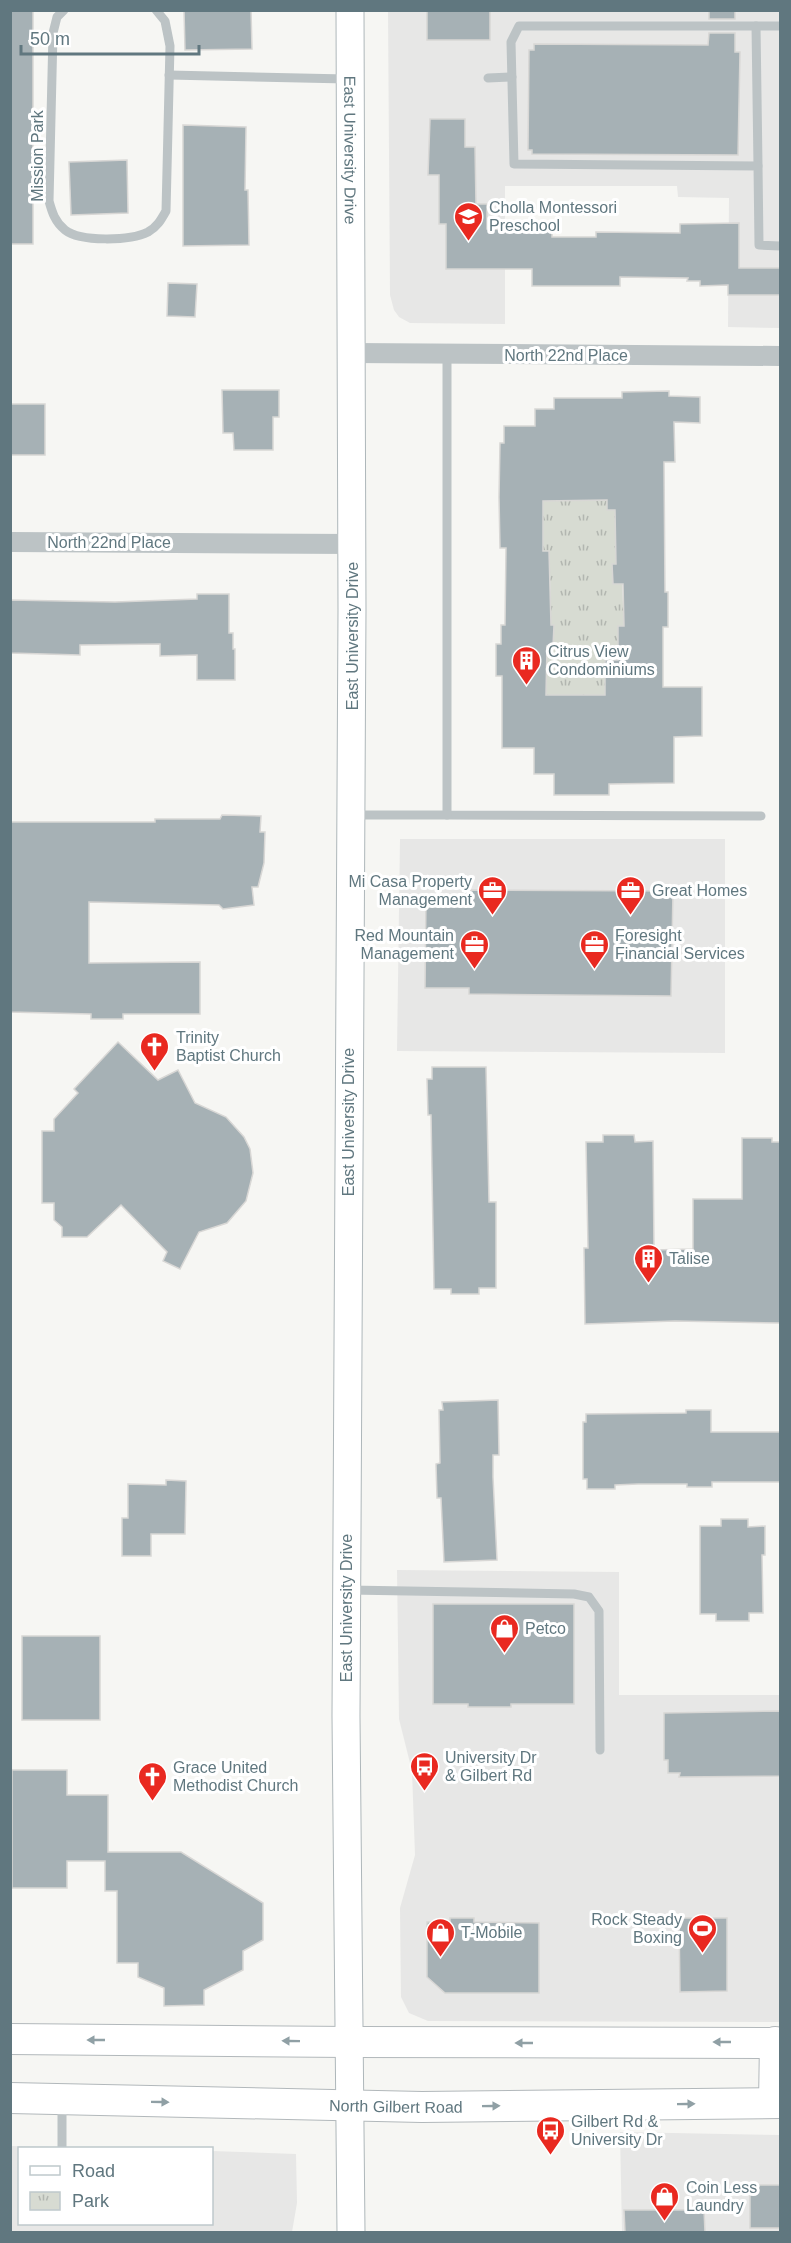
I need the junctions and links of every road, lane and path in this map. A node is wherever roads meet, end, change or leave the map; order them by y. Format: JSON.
{"nodes":[{"id":1,"x":64,"y":10,"type":"edge"},
{"id":2,"x":156,"y":10,"type":"edge"},
{"id":3,"x":350,"y":10,"type":"edge"},
{"id":4,"x":756,"y":26,"type":"junction"},
{"id":5,"x":780,"y":26,"type":"edge"},
{"id":6,"x":169,"y":75,"type":"junction"},
{"id":7,"x":512,"y":77,"type":"junction"},
{"id":8,"x":488,"y":78,"type":"dead end"},
{"id":9,"x":350,"y":79,"type":"junction"},
{"id":10,"x":758,"y":166,"type":"junction"},
{"id":11,"x":780,"y":246,"type":"edge"},
{"id":12,"x":351,"y":353,"type":"junction"},
{"id":13,"x":447,"y":354,"type":"junction"},
{"id":14,"x":780,"y":356,"type":"edge"},
{"id":15,"x":10,"y":542,"type":"edge"},
{"id":16,"x":352,"y":544,"type":"junction"},
{"id":17,"x":351,"y":814,"type":"junction"},
{"id":18,"x":447,"y":815,"type":"junction"},
{"id":19,"x":762,"y":816,"type":"dead end"},
{"id":20,"x":346,"y":1590,"type":"junction"},
{"id":21,"x":600,"y":1750,"type":"dead end"},
{"id":22,"x":16,"y":2042,"type":"edge"},
{"id":23,"x":350,"y":2042,"type":"junction"},
{"id":24,"x":778,"y":2042,"type":"edge"},
{"id":25,"x":10,"y":2098,"type":"edge"},
{"id":26,"x":62,"y":2100,"type":"junction"},
{"id":27,"x":777,"y":2103,"type":"edge"},
{"id":28,"x":348,"y":2105,"type":"junction"},
{"id":29,"x":62,"y":2147,"type":"edge"},
{"id":30,"x":351,"y":2232,"type":"edge"}],
"edges":[{"from":1,"to":6,"type":"lane","name":"Mission Park"},
{"from":2,"to":6,"type":"lane","name":"Mission Park"},
{"from":3,"to":9,"type":"main road","name":"East University Drive"},
{"from":4,"to":5,"type":"lane"},
{"from":4,"to":7,"type":"lane"},
{"from":4,"to":10,"type":"lane"},
{"from":6,"to":9,"type":"lane"},
{"from":7,"to":8,"type":"lane"},
{"from":7,"to":10,"type":"lane"},
{"from":9,"to":12,"type":"main road","name":"East University Drive"},
{"from":10,"to":11,"type":"lane"},
{"from":12,"to":13,"type":"street","name":"North 22nd Place"},
{"from":12,"to":16,"type":"main road","name":"East University Drive"},
{"from":13,"to":14,"type":"street","name":"North 22nd Place"},
{"from":13,"to":18,"type":"lane"},
{"from":15,"to":16,"type":"street","name":"North 22nd Place"},
{"from":16,"to":17,"type":"main road","name":"East University Drive"},
{"from":17,"to":18,"type":"lane"},
{"from":17,"to":20,"type":"main road","name":"East University Drive"},
{"from":18,"to":19,"type":"lane"},
{"from":20,"to":21,"type":"lane"},
{"from":20,"to":23,"type":"main road","name":"East University Drive"},
{"from":23,"to":22,"type":"main road","one_way":true},
{"from":24,"to":23,"type":"main road","one_way":true},
{"from":23,"to":28,"type":"main road","name":"East University Drive"},
{"from":24,"to":27,"type":"main road"},
{"from":25,"to":26,"type":"main road","name":"North Gilbert Road"},
{"from":26,"to":28,"type":"main road","name":"North Gilbert Road","one_way":true},
{"from":26,"to":29,"type":"lane"},
{"from":28,"to":27,"type":"main road","name":"North Gilbert Road","one_way":true},
{"from":28,"to":30,"type":"main road","name":"East University Drive"}]}
